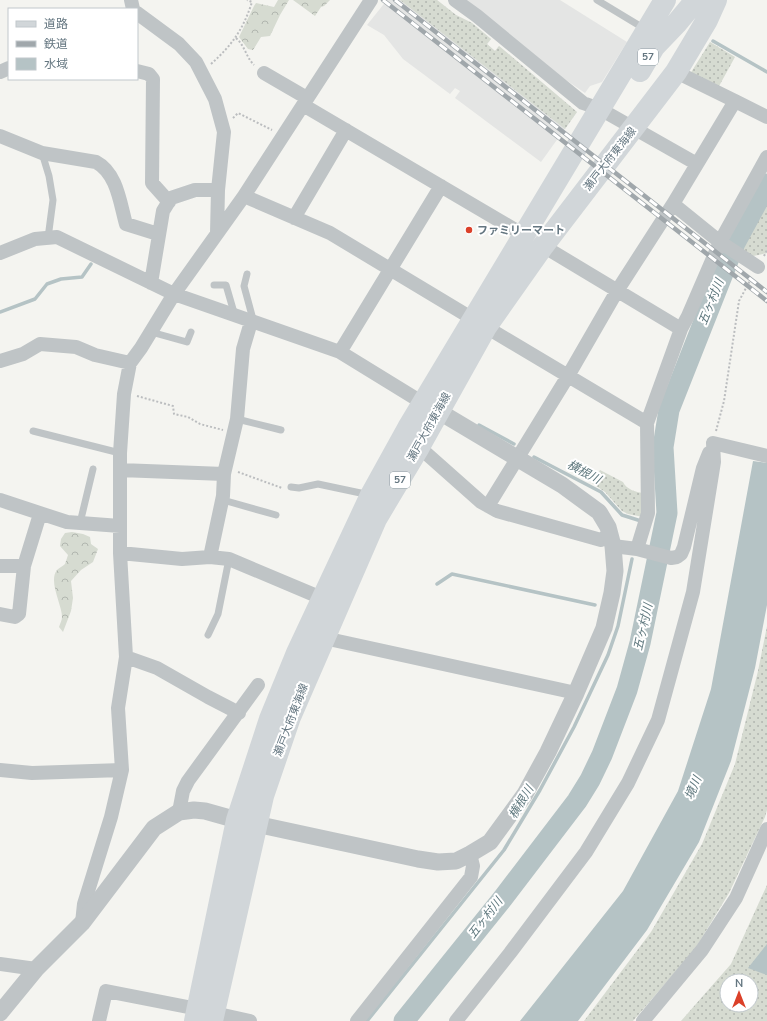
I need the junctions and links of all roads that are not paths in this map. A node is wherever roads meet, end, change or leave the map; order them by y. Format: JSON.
{"nodes":[{"id":1,"x":371,"y":0,"type":"edge"},
{"id":2,"x":455,"y":0,"type":"edge"},
{"id":3,"x":597,"y":0,"type":"edge"},
{"id":4,"x":665,"y":0,"type":"edge"},
{"id":5,"x":696,"y":0,"type":"edge"},
{"id":6,"x":716,"y":0,"type":"edge"},
{"id":7,"x":138,"y":14,"type":"edge"},
{"id":8,"x":647,"y":31,"type":"junction"},
{"id":9,"x":138,"y":71,"type":"edge"},
{"id":10,"x":676,"y":72,"type":"junction"},
{"id":11,"x":264,"y":73,"type":"road end"},
{"id":12,"x":735,"y":101,"type":"junction"},
{"id":13,"x":305,"y":102,"type":"junction"},
{"id":14,"x":600,"y":109,"type":"junction"},
{"id":15,"x":767,"y":117,"type":"edge"},
{"id":16,"x":633,"y":129,"type":"junction"},
{"id":17,"x":346,"y":130,"type":"junction"},
{"id":18,"x":0,"y":136,"type":"edge"},
{"id":19,"x":42,"y":153,"type":"junction"},
{"id":20,"x":767,"y":157,"type":"edge"},
{"id":21,"x":697,"y":164,"type":"junction"},
{"id":22,"x":441,"y":186,"type":"junction"},
{"id":23,"x":218,"y":190,"type":"junction"},
{"id":24,"x":244,"y":196,"type":"junction"},
{"id":25,"x":169,"y":202,"type":"junction"},
{"id":26,"x":673,"y":204,"type":"junction"},
{"id":27,"x":294,"y":218,"type":"junction"},
{"id":28,"x":217,"y":233,"type":"junction"},
{"id":29,"x":158,"y":234,"type":"junction"},
{"id":30,"x":524,"y":235,"type":"junction"},
{"id":31,"x":48,"y":238,"type":"junction"},
{"id":32,"x":720,"y":242,"type":"junction"},
{"id":33,"x":543,"y":246,"type":"junction"},
{"id":34,"x":0,"y":253,"type":"edge"},
{"id":35,"x":758,"y":267,"type":"road end"},
{"id":36,"x":391,"y":270,"type":"junction"},
{"id":37,"x":247,"y":274,"type":"dead end"},
{"id":38,"x":151,"y":283,"type":"junction"},
{"id":39,"x":214,"y":285,"type":"dead end"},
{"id":40,"x":617,"y":291,"type":"junction"},
{"id":41,"x":174,"y":294,"type":"junction"},
{"id":42,"x":235,"y":316,"type":"junction"},
{"id":43,"x":252,"y":322,"type":"junction"},
{"id":44,"x":479,"y":323,"type":"junction"},
{"id":45,"x":682,"y":329,"type":"junction"},
{"id":46,"x":151,"y":332,"type":"junction"},
{"id":47,"x":191,"y":332,"type":"dead end"},
{"id":48,"x":340,"y":352,"type":"junction"},
{"id":49,"x":0,"y":361,"type":"edge"},
{"id":50,"x":130,"y":363,"type":"junction"},
{"id":51,"x":568,"y":376,"type":"junction"},
{"id":52,"x":431,"y":407,"type":"junction"},
{"id":53,"x":237,"y":418,"type":"junction"},
{"id":54,"x":647,"y":423,"type":"junction"},
{"id":55,"x":281,"y":430,"type":"dead end"},
{"id":56,"x":33,"y":431,"type":"dead end"},
{"id":57,"x":713,"y":443,"type":"junction"},
{"id":58,"x":419,"y":447,"type":"junction"},
{"id":59,"x":120,"y":453,"type":"junction"},
{"id":60,"x":767,"y":456,"type":"edge"},
{"id":61,"x":517,"y":458,"type":"junction"},
{"id":62,"x":93,"y":469,"type":"dead end"},
{"id":63,"x":120,"y":470,"type":"junction"},
{"id":64,"x":225,"y":470,"type":"junction"},
{"id":65,"x":291,"y":487,"type":"road end"},
{"id":66,"x":371,"y":495,"type":"junction"},
{"id":67,"x":0,"y":500,"type":"edge"},
{"id":68,"x":222,"y":500,"type":"junction"},
{"id":69,"x":488,"y":506,"type":"junction"},
{"id":70,"x":40,"y":514,"type":"junction"},
{"id":71,"x":276,"y":515,"type":"dead end"},
{"id":72,"x":80,"y":523,"type":"junction"},
{"id":73,"x":120,"y":526,"type":"junction"},
{"id":74,"x":612,"y":540,"type":"junction"},
{"id":75,"x":640,"y":550,"type":"junction"},
{"id":76,"x":120,"y":553,"type":"junction"},
{"id":77,"x":210,"y":557,"type":"junction"},
{"id":78,"x":230,"y":559,"type":"junction"},
{"id":79,"x":0,"y":566,"type":"edge"},
{"id":80,"x":24,"y":566,"type":"junction"},
{"id":81,"x":324,"y":599,"type":"junction"},
{"id":82,"x":0,"y":614,"type":"edge"},
{"id":83,"x":208,"y":635,"type":"dead end"},
{"id":84,"x":324,"y":638,"type":"junction"},
{"id":85,"x":126,"y":657,"type":"junction"},
{"id":86,"x":258,"y":685,"type":"dead end"},
{"id":87,"x":576,"y":694,"type":"junction"},
{"id":88,"x":239,"y":713,"type":"junction"},
{"id":89,"x":0,"y":770,"type":"edge"},
{"id":90,"x":122,"y":770,"type":"junction"},
{"id":91,"x":179,"y":812,"type":"junction"},
{"id":92,"x":247,"y":822,"type":"junction"},
{"id":93,"x":767,"y":829,"type":"edge"},
{"id":94,"x":470,"y":854,"type":"junction"},
{"id":95,"x":82,"y":923,"type":"junction"},
{"id":96,"x":0,"y":964,"type":"edge"},
{"id":97,"x":36,"y":969,"type":"junction"},
{"id":98,"x":0,"y":1013,"type":"edge"},
{"id":99,"x":205,"y":1016,"type":"edge"},
{"id":100,"x":99,"y":1021,"type":"edge"},
{"id":101,"x":250,"y":1021,"type":"edge"},
{"id":102,"x":357,"y":1021,"type":"edge"},
{"id":103,"x":456,"y":1021,"type":"edge"},
{"id":104,"x":643,"y":1021,"type":"edge"}],
"edges":[{"from":1,"to":13,"type":"street"},
{"from":2,"to":14,"type":"street"},
{"from":3,"to":8,"type":"lane"},
{"from":4,"to":8,"type":"main road","name":"瀬戸大府東海線","number":"57"},
{"from":5,"to":14,"type":"main road","number":"57"},
{"from":6,"to":10,"type":"main road","name":"瀬戸大府東海線","number":"57"},
{"from":7,"to":23,"type":"street"},
{"from":8,"to":14,"type":"main road","name":"瀬戸大府東海線","number":"57"},
{"from":9,"to":25,"type":"street"},
{"from":10,"to":12,"type":"street"},
{"from":10,"to":16,"type":"main road","name":"瀬戸大府東海線","number":"57"},
{"from":11,"to":13,"type":"street"},
{"from":12,"to":15,"type":"street"},
{"from":12,"to":21,"type":"street"},
{"from":13,"to":17,"type":"street"},
{"from":13,"to":24,"type":"street"},
{"from":14,"to":16,"type":"street"},
{"from":14,"to":30,"type":"main road","name":"瀬戸大府東海線","number":"57"},
{"from":16,"to":21,"type":"street"},
{"from":16,"to":33,"type":"main road","name":"瀬戸大府東海線","number":"57"},
{"from":17,"to":22,"type":"street"},
{"from":17,"to":27,"type":"street"},
{"from":18,"to":19,"type":"street"},
{"from":19,"to":29,"type":"street"},
{"from":19,"to":31,"type":"lane"},
{"from":20,"to":32,"type":"street"},
{"from":21,"to":26,"type":"street"},
{"from":22,"to":30,"type":"street"},
{"from":22,"to":36,"type":"street"},
{"from":23,"to":25,"type":"street"},
{"from":23,"to":28,"type":"street"},
{"from":24,"to":27,"type":"street"},
{"from":24,"to":28,"type":"street"},
{"from":25,"to":29,"type":"street"},
{"from":26,"to":32,"type":"street"},
{"from":26,"to":40,"type":"street"},
{"from":27,"to":36,"type":"street"},
{"from":28,"to":41,"type":"street"},
{"from":29,"to":38,"type":"street"},
{"from":30,"to":44,"type":"main road","name":"瀬戸大府東海線","number":"57"},
{"from":31,"to":34,"type":"street"},
{"from":31,"to":38,"type":"street"},
{"from":32,"to":35,"type":"street"},
{"from":32,"to":45,"type":"street"},
{"from":33,"to":40,"type":"street"},
{"from":33,"to":44,"type":"main road","name":"瀬戸大府東海線","number":"57"},
{"from":36,"to":44,"type":"street"},
{"from":36,"to":48,"type":"street"},
{"from":37,"to":43,"type":"lane"},
{"from":38,"to":41,"type":"street"},
{"from":39,"to":42,"type":"lane"},
{"from":40,"to":45,"type":"street"},
{"from":40,"to":51,"type":"street"},
{"from":41,"to":42,"type":"street"},
{"from":41,"to":46,"type":"street"},
{"from":42,"to":43,"type":"street"},
{"from":43,"to":48,"type":"street"},
{"from":43,"to":53,"type":"street"},
{"from":44,"to":51,"type":"street"},
{"from":44,"to":52,"type":"main road","name":"瀬戸大府東海線","number":"57"},
{"from":45,"to":54,"type":"street"},
{"from":46,"to":47,"type":"lane"},
{"from":46,"to":50,"type":"street"},
{"from":48,"to":52,"type":"street"},
{"from":49,"to":50,"type":"street"},
{"from":50,"to":59,"type":"street"},
{"from":51,"to":54,"type":"street"},
{"from":51,"to":61,"type":"street"},
{"from":52,"to":58,"type":"main road","name":"瀬戸大府東海線","number":"57"},
{"from":52,"to":61,"type":"street"},
{"from":52,"to":66,"type":"main road","name":"瀬戸大府東海線","number":"57"},
{"from":53,"to":55,"type":"lane"},
{"from":53,"to":64,"type":"street"},
{"from":54,"to":75,"type":"street"},
{"from":56,"to":59,"type":"lane"},
{"from":57,"to":60,"type":"street"},
{"from":57,"to":75,"type":"street"},
{"from":57,"to":103,"type":"street"},
{"from":58,"to":69,"type":"street"},
{"from":58,"to":84,"type":"main road","name":"瀬戸大府東海線","number":"57"},
{"from":59,"to":63,"type":"street"},
{"from":61,"to":69,"type":"street"},
{"from":61,"to":74,"type":"street"},
{"from":62,"to":72,"type":"lane"},
{"from":63,"to":64,"type":"street"},
{"from":63,"to":73,"type":"street"},
{"from":64,"to":68,"type":"street"},
{"from":65,"to":66,"type":"lane"},
{"from":66,"to":81,"type":"main road","name":"瀬戸大府東海線","number":"57"},
{"from":67,"to":70,"type":"street"},
{"from":68,"to":71,"type":"lane"},
{"from":68,"to":77,"type":"street"},
{"from":69,"to":74,"type":"street"},
{"from":70,"to":72,"type":"street"},
{"from":70,"to":80,"type":"street"},
{"from":72,"to":73,"type":"street"},
{"from":73,"to":76,"type":"street"},
{"from":74,"to":75,"type":"street"},
{"from":74,"to":87,"type":"street"},
{"from":76,"to":77,"type":"street"},
{"from":76,"to":85,"type":"street"},
{"from":77,"to":78,"type":"street"},
{"from":78,"to":81,"type":"street"},
{"from":78,"to":83,"type":"lane"},
{"from":79,"to":80,"type":"street"},
{"from":80,"to":82,"type":"street"},
{"from":81,"to":92,"type":"main road","name":"瀬戸大府東海線","number":"57"},
{"from":84,"to":87,"type":"street"},
{"from":84,"to":92,"type":"main road","name":"瀬戸大府東海線","number":"57"},
{"from":85,"to":88,"type":"street"},
{"from":85,"to":90,"type":"street"},
{"from":86,"to":88,"type":"street"},
{"from":87,"to":94,"type":"street"},
{"from":88,"to":91,"type":"street"},
{"from":89,"to":90,"type":"street"},
{"from":90,"to":95,"type":"street"},
{"from":91,"to":92,"type":"street"},
{"from":91,"to":95,"type":"street"},
{"from":92,"to":94,"type":"street"},
{"from":92,"to":99,"type":"main road","name":"瀬戸大府東海線","number":"57"},
{"from":93,"to":104,"type":"street"},
{"from":94,"to":102,"type":"street"},
{"from":95,"to":97,"type":"street"},
{"from":96,"to":97,"type":"street"},
{"from":97,"to":98,"type":"street"},
{"from":99,"to":100,"type":"street"},
{"from":99,"to":101,"type":"street"}]}
